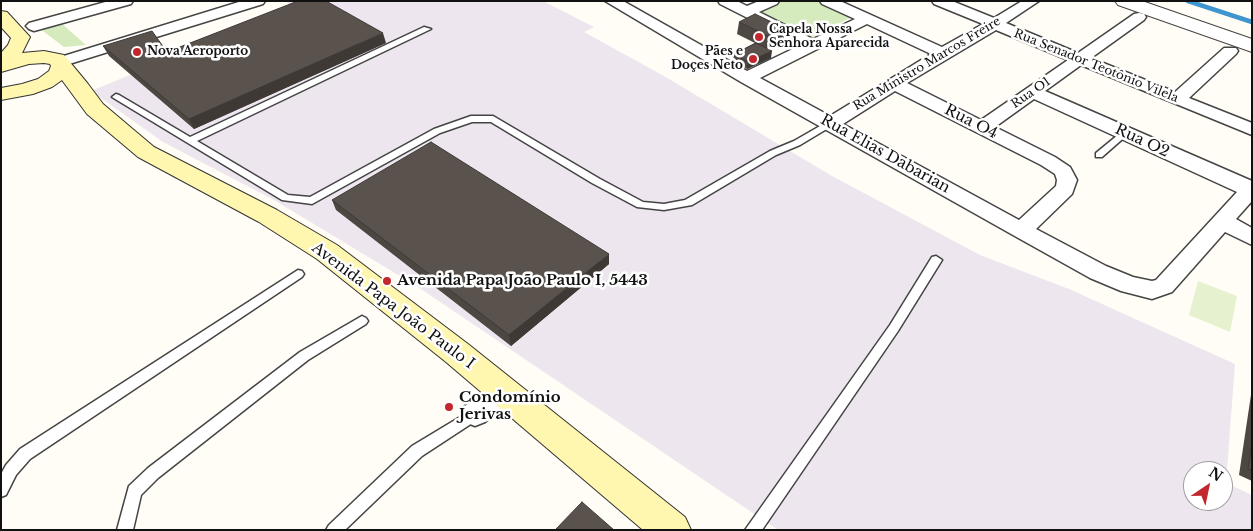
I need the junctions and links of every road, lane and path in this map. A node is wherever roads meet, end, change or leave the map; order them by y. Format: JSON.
{"nodes":[{"id":1,"x":126,"y":1,"type":"edge"},
{"id":2,"x":258,"y":1,"type":"edge"},
{"id":3,"x":725,"y":1,"type":"edge"},
{"id":4,"x":772,"y":1,"type":"edge"},
{"id":5,"x":827,"y":1,"type":"edge"},
{"id":6,"x":940,"y":1,"type":"edge"},
{"id":7,"x":1032,"y":1,"type":"edge"},
{"id":8,"x":1124,"y":1,"type":"edge"},
{"id":9,"x":108,"y":4,"type":"edge"},
{"id":10,"x":626,"y":4,"type":"edge"},
{"id":11,"x":747,"y":12,"type":"junction"},
{"id":12,"x":1,"y":16,"type":"edge"},
{"id":13,"x":1139,"y":17,"type":"dead end"},
{"id":14,"x":866,"y":19,"type":"junction"},
{"id":15,"x":995,"y":24,"type":"junction"},
{"id":16,"x":26,"y":29,"type":"junction"},
{"id":17,"x":427,"y":29,"type":"dead end"},
{"id":18,"x":813,"y":45,"type":"junction"},
{"id":19,"x":1252,"y":46,"type":"edge"},
{"id":20,"x":1230,"y":51,"type":"dead end"},
{"id":21,"x":943,"y":53,"type":"junction"},
{"id":22,"x":1080,"y":59,"type":"junction"},
{"id":23,"x":58,"y":62,"type":"junction"},
{"id":24,"x":1,"y":66,"type":"edge"},
{"id":25,"x":747,"y":78,"type":"junction"},
{"id":26,"x":893,"y":83,"type":"junction"},
{"id":27,"x":1033,"y":92,"type":"junction"},
{"id":28,"x":6,"y":94,"type":"edge"},
{"id":29,"x":1178,"y":99,"type":"junction"},
{"id":30,"x":105,"y":103,"type":"junction"},
{"id":31,"x":830,"y":124,"type":"junction"},
{"id":32,"x":982,"y":128,"type":"junction"},
{"id":33,"x":1252,"y":130,"type":"edge"},
{"id":34,"x":1124,"y":133,"type":"junction"},
{"id":35,"x":190,"y":141,"type":"junction"},
{"id":36,"x":1099,"y":155,"type":"dead end"},
{"id":37,"x":1251,"y":189,"type":"edge"},
{"id":38,"x":1221,"y":221,"type":"junction"},
{"id":39,"x":1021,"y":230,"type":"junction"},
{"id":40,"x":1252,"y":237,"type":"edge"},
{"id":41,"x":936,"y":260,"type":"dead end"},
{"id":42,"x":298,"y":274,"type":"dead end"},
{"id":43,"x":362,"y":321,"type":"dead end"},
{"id":44,"x":503,"y":392,"type":"junction"},
{"id":45,"x":475,"y":414,"type":"joint"},
{"id":46,"x":1,"y":490,"type":"edge"},
{"id":47,"x":125,"y":530,"type":"edge"},
{"id":48,"x":334,"y":530,"type":"edge"},
{"id":49,"x":672,"y":530,"type":"edge"},
{"id":50,"x":753,"y":530,"type":"edge"}],
"edges":[{"from":1,"to":9,"type":"street"},
{"from":2,"to":23,"type":"street"},
{"from":3,"to":11,"type":"street"},
{"from":4,"to":11,"type":"street"},
{"from":5,"to":14,"type":"street"},
{"from":6,"to":15,"type":"street","name":"Rua Senador Teotônio Vilela"},
{"from":7,"to":15,"type":"street","name":"Rua Ministro Marcos Freire"},
{"from":8,"to":19,"type":"street"},
{"from":9,"to":16,"type":"street"},
{"from":10,"to":25,"type":"street","name":"Rua Elias Dabarian"},
{"from":11,"to":18,"type":"street"},
{"from":12,"to":16,"type":"main road","name":"Avenida Papa João Paulo I"},
{"from":13,"to":22,"type":"street","name":"Rua O1"},
{"from":14,"to":18,"type":"street"},
{"from":14,"to":21,"type":"street"},
{"from":15,"to":21,"type":"street","name":"Rua Ministro Marcos Freire"},
{"from":15,"to":22,"type":"street","name":"Rua Senador Teotônio Vilela"},
{"from":16,"to":23,"type":"main road","name":"Avenida Papa João Paulo I"},
{"from":16,"to":24,"type":"main road"},
{"from":17,"to":35,"type":"lane"},
{"from":18,"to":25,"type":"street"},
{"from":20,"to":29,"type":"street"},
{"from":21,"to":26,"type":"street","name":"Rua Ministro Marcos Freire"},
{"from":22,"to":27,"type":"street","name":"Rua O1"},
{"from":22,"to":29,"type":"street","name":"Rua Senador Teotônio Vilela"},
{"from":23,"to":24,"type":"main road"},
{"from":23,"to":28,"type":"main road"},
{"from":23,"to":30,"type":"main road","name":"Avenida Papa João Paulo I"},
{"from":25,"to":31,"type":"street","name":"Rua Elias Dabarian"},
{"from":26,"to":31,"type":"street","name":"Rua Ministro Marcos Freire"},
{"from":26,"to":32,"type":"street","name":"Rua O4"},
{"from":27,"to":32,"type":"street","name":"Rua O1"},
{"from":27,"to":34,"type":"street","name":"Rua O2"},
{"from":28,"to":30,"type":"main road","name":"Avenida Papa João Paulo I"},
{"from":29,"to":33,"type":"street","name":"Rua Senador Teotônio Vilela"},
{"from":30,"to":35,"type":"lane","name":"Rua Ministro Marcos Freire"},
{"from":30,"to":44,"type":"main road","name":"Avenida Papa João Paulo I"},
{"from":31,"to":35,"type":"lane","name":"Rua Ministro Marcos Freire"},
{"from":31,"to":39,"type":"street","name":"Rua Elias Dabarian"},
{"from":32,"to":39,"type":"street","name":"Rua O4"},
{"from":34,"to":36,"type":"lane"},
{"from":34,"to":37,"type":"street","name":"Rua O2"},
{"from":37,"to":38,"type":"street"},
{"from":38,"to":39,"type":"street","name":"Rua Elias Dabarian"},
{"from":38,"to":40,"type":"street"},
{"from":41,"to":50,"type":"lane"},
{"from":42,"to":46,"type":"lane"},
{"from":43,"to":47,"type":"lane"},
{"from":44,"to":45,"type":"street"},
{"from":44,"to":49,"type":"main road","name":"Avenida Papa João Paulo I"},
{"from":45,"to":48,"type":"lane"}]}
